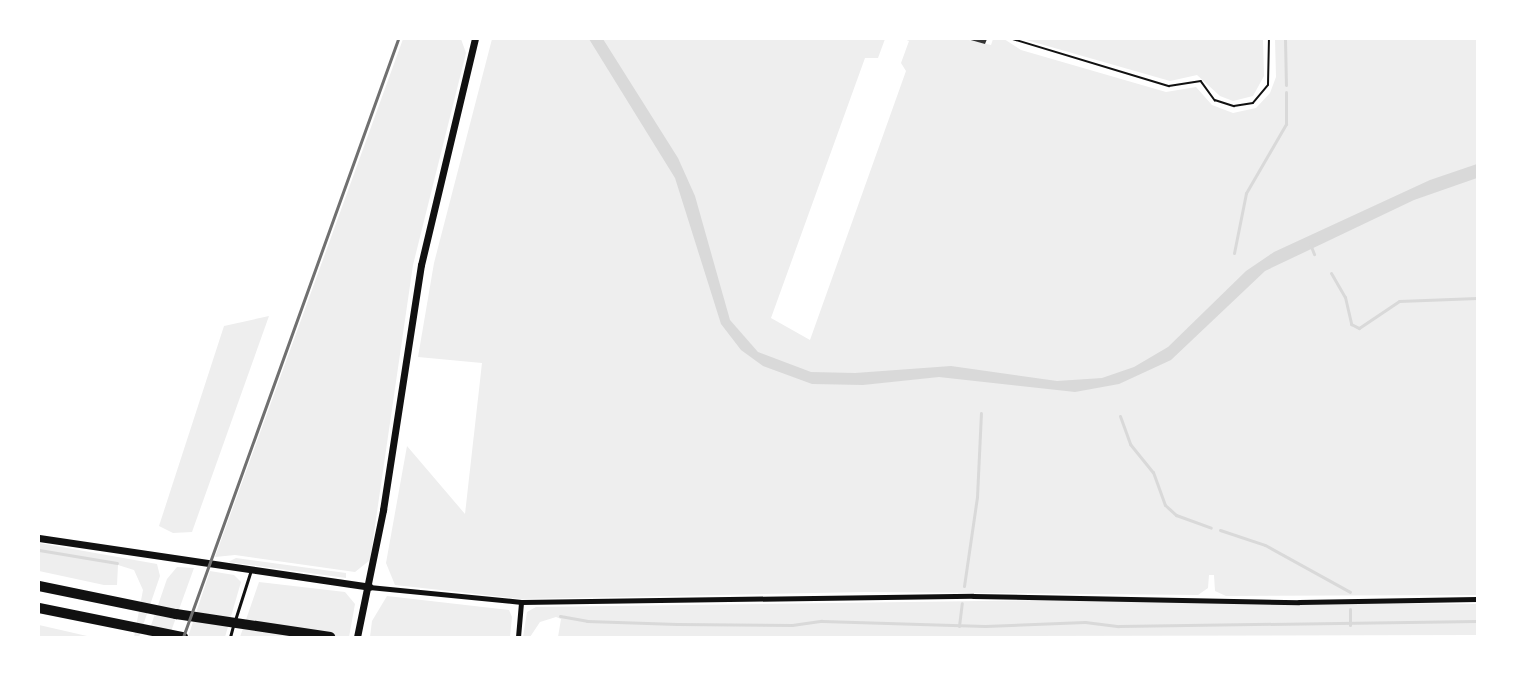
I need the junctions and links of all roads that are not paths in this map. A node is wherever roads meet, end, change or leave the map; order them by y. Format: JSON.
{"nodes":[{"id":1,"x":475,"y":39,"type":"edge"},
{"id":2,"x":39,"y":538,"type":"edge"},
{"id":3,"x":251,"y":570,"type":"junction"},
{"id":4,"x":39,"y":586,"type":"edge"},
{"id":5,"x":369,"y":587,"type":"junction"},
{"id":6,"x":1477,"y":599,"type":"edge"},
{"id":7,"x":521,"y":602,"type":"junction"},
{"id":8,"x":39,"y":608,"type":"edge"},
{"id":9,"x":183,"y":637,"type":"edge"},
{"id":10,"x":230,"y":637,"type":"edge"},
{"id":11,"x":330,"y":637,"type":"edge"},
{"id":12,"x":357,"y":637,"type":"edge"},
{"id":13,"x":518,"y":637,"type":"edge"}],
"edges":[{"from":1,"to":5,"type":"street"},
{"from":2,"to":3,"type":"street"},
{"from":3,"to":5,"type":"street"},
{"from":3,"to":10,"type":"lane"},
{"from":4,"to":11,"type":"highway"},
{"from":5,"to":7,"type":"street"},
{"from":5,"to":12,"type":"street"},
{"from":6,"to":7,"type":"street"},
{"from":7,"to":13,"type":"street"},
{"from":8,"to":9,"type":"highway"}]}
